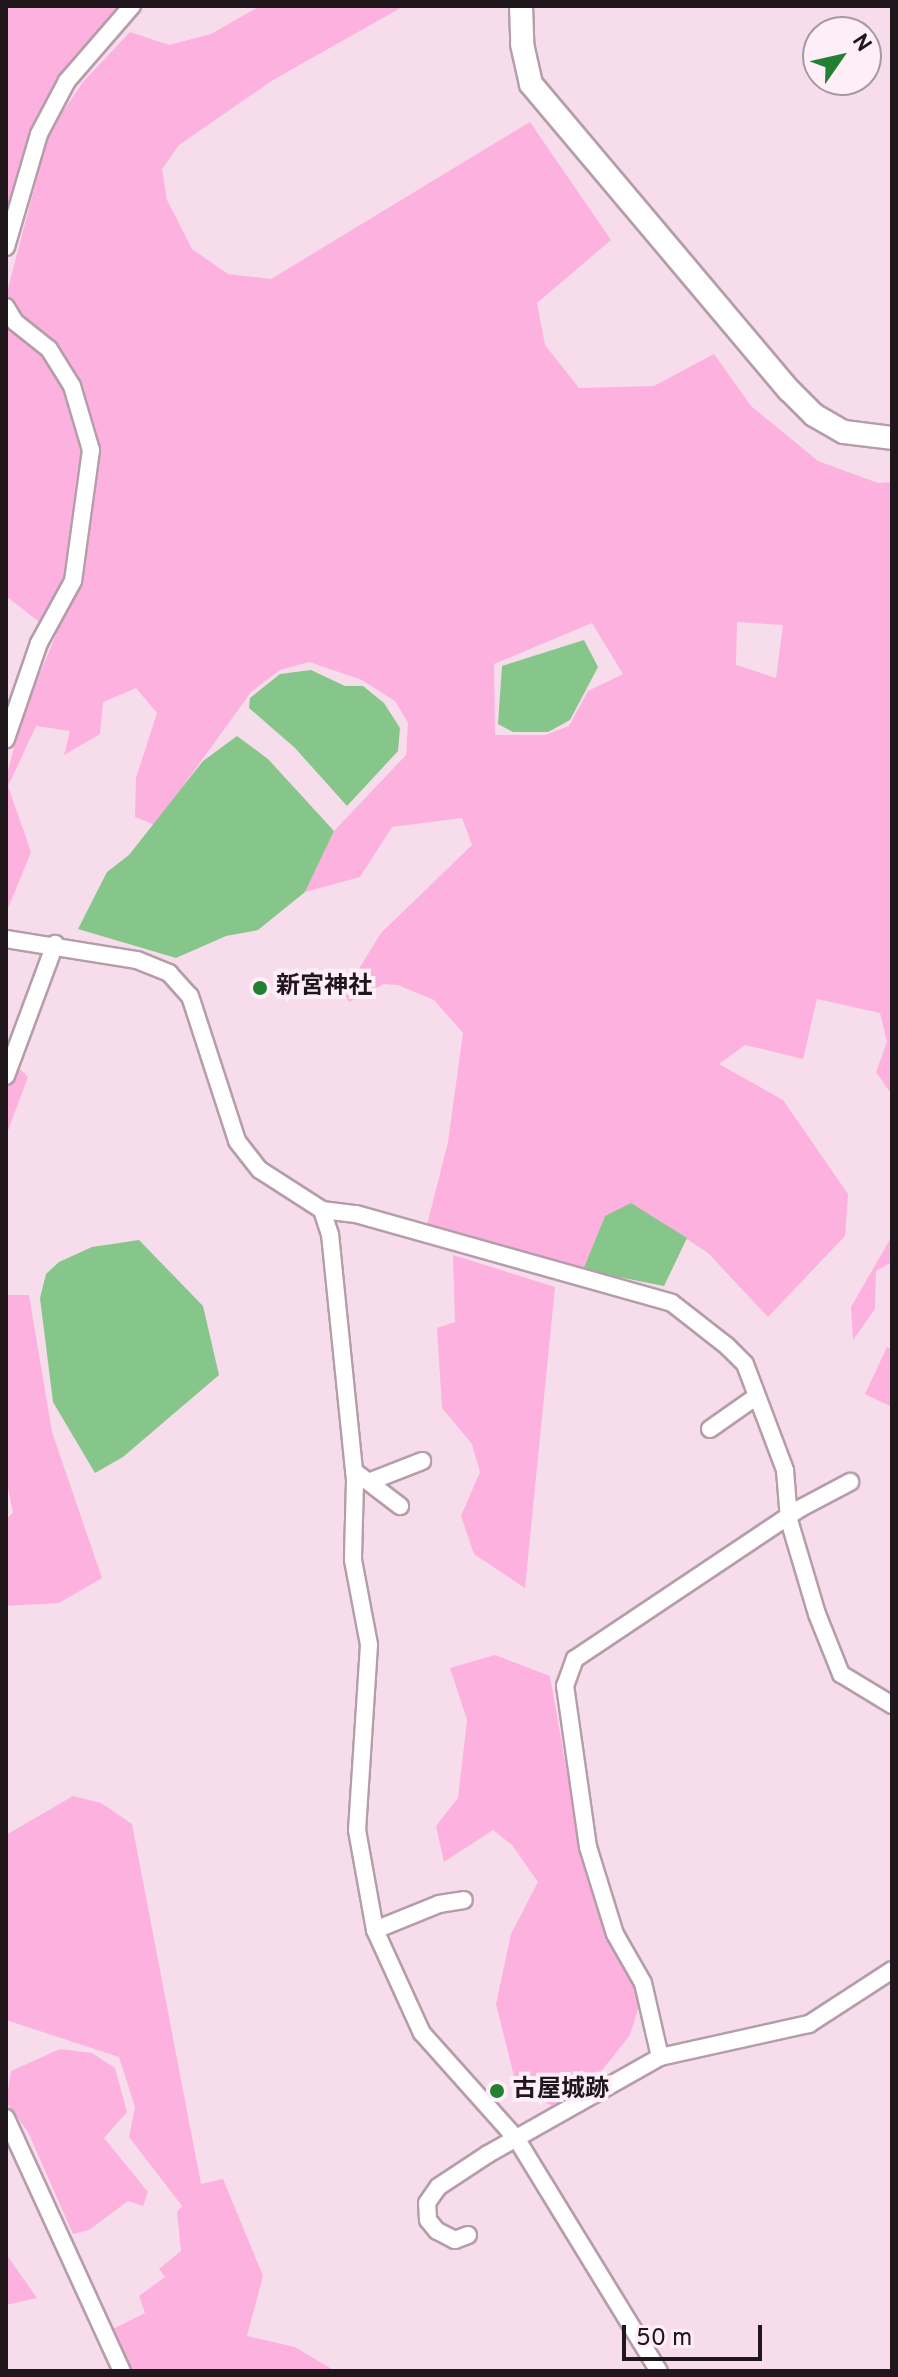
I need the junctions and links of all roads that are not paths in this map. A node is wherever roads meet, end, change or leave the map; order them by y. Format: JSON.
{"nodes":[{"id":1,"x":132,"y":6,"type":"edge"},
{"id":2,"x":521,"y":6,"type":"edge"},
{"id":3,"x":6,"y":247,"type":"edge"},
{"id":4,"x":6,"y":307,"type":"edge"},
{"id":5,"x":892,"y":438,"type":"edge"},
{"id":6,"x":6,"y":739,"type":"edge"},
{"id":7,"x":6,"y":939,"type":"edge"},
{"id":8,"x":55,"y":944,"type":"junction"},
{"id":9,"x":6,"y":1076,"type":"edge"},
{"id":10,"x":322,"y":1210,"type":"junction"},
{"id":11,"x":757,"y":1396,"type":"junction"},
{"id":12,"x":710,"y":1429,"type":"dead end"},
{"id":13,"x":422,"y":1461,"type":"dead end"},
{"id":14,"x":354,"y":1471,"type":"junction"},
{"id":15,"x":371,"y":1481,"type":"junction"},
{"id":16,"x":850,"y":1482,"type":"dead end"},
{"id":17,"x":400,"y":1506,"type":"dead end"},
{"id":18,"x":789,"y":1520,"type":"junction"},
{"id":19,"x":892,"y":1705,"type":"edge"},
{"id":20,"x":464,"y":1900,"type":"dead end"},
{"id":21,"x":375,"y":1930,"type":"junction"},
{"id":22,"x":892,"y":1970,"type":"edge"},
{"id":23,"x":660,"y":2057,"type":"junction"},
{"id":24,"x":6,"y":2118,"type":"edge"},
{"id":25,"x":516,"y":2138,"type":"junction"},
{"id":26,"x":468,"y":2235,"type":"dead end"},
{"id":27,"x":122,"y":2371,"type":"edge"},
{"id":28,"x":659,"y":2371,"type":"edge"}],
"edges":[{"from":1,"to":3,"type":"street"},
{"from":2,"to":5,"type":"street"},
{"from":4,"to":6,"type":"street"},
{"from":7,"to":8,"type":"street"},
{"from":8,"to":9,"type":"street"},
{"from":8,"to":10,"type":"street"},
{"from":10,"to":11,"type":"street"},
{"from":10,"to":14,"type":"street"},
{"from":11,"to":12,"type":"street"},
{"from":11,"to":18,"type":"street"},
{"from":13,"to":15,"type":"street"},
{"from":14,"to":15,"type":"street"},
{"from":14,"to":21,"type":"street"},
{"from":15,"to":17,"type":"street"},
{"from":16,"to":18,"type":"street"},
{"from":18,"to":19,"type":"street"},
{"from":18,"to":23,"type":"street"},
{"from":20,"to":21,"type":"street"},
{"from":21,"to":25,"type":"street"},
{"from":22,"to":23,"type":"street"},
{"from":23,"to":25,"type":"street"},
{"from":24,"to":27,"type":"street"},
{"from":25,"to":26,"type":"street"},
{"from":25,"to":28,"type":"street"}]}
